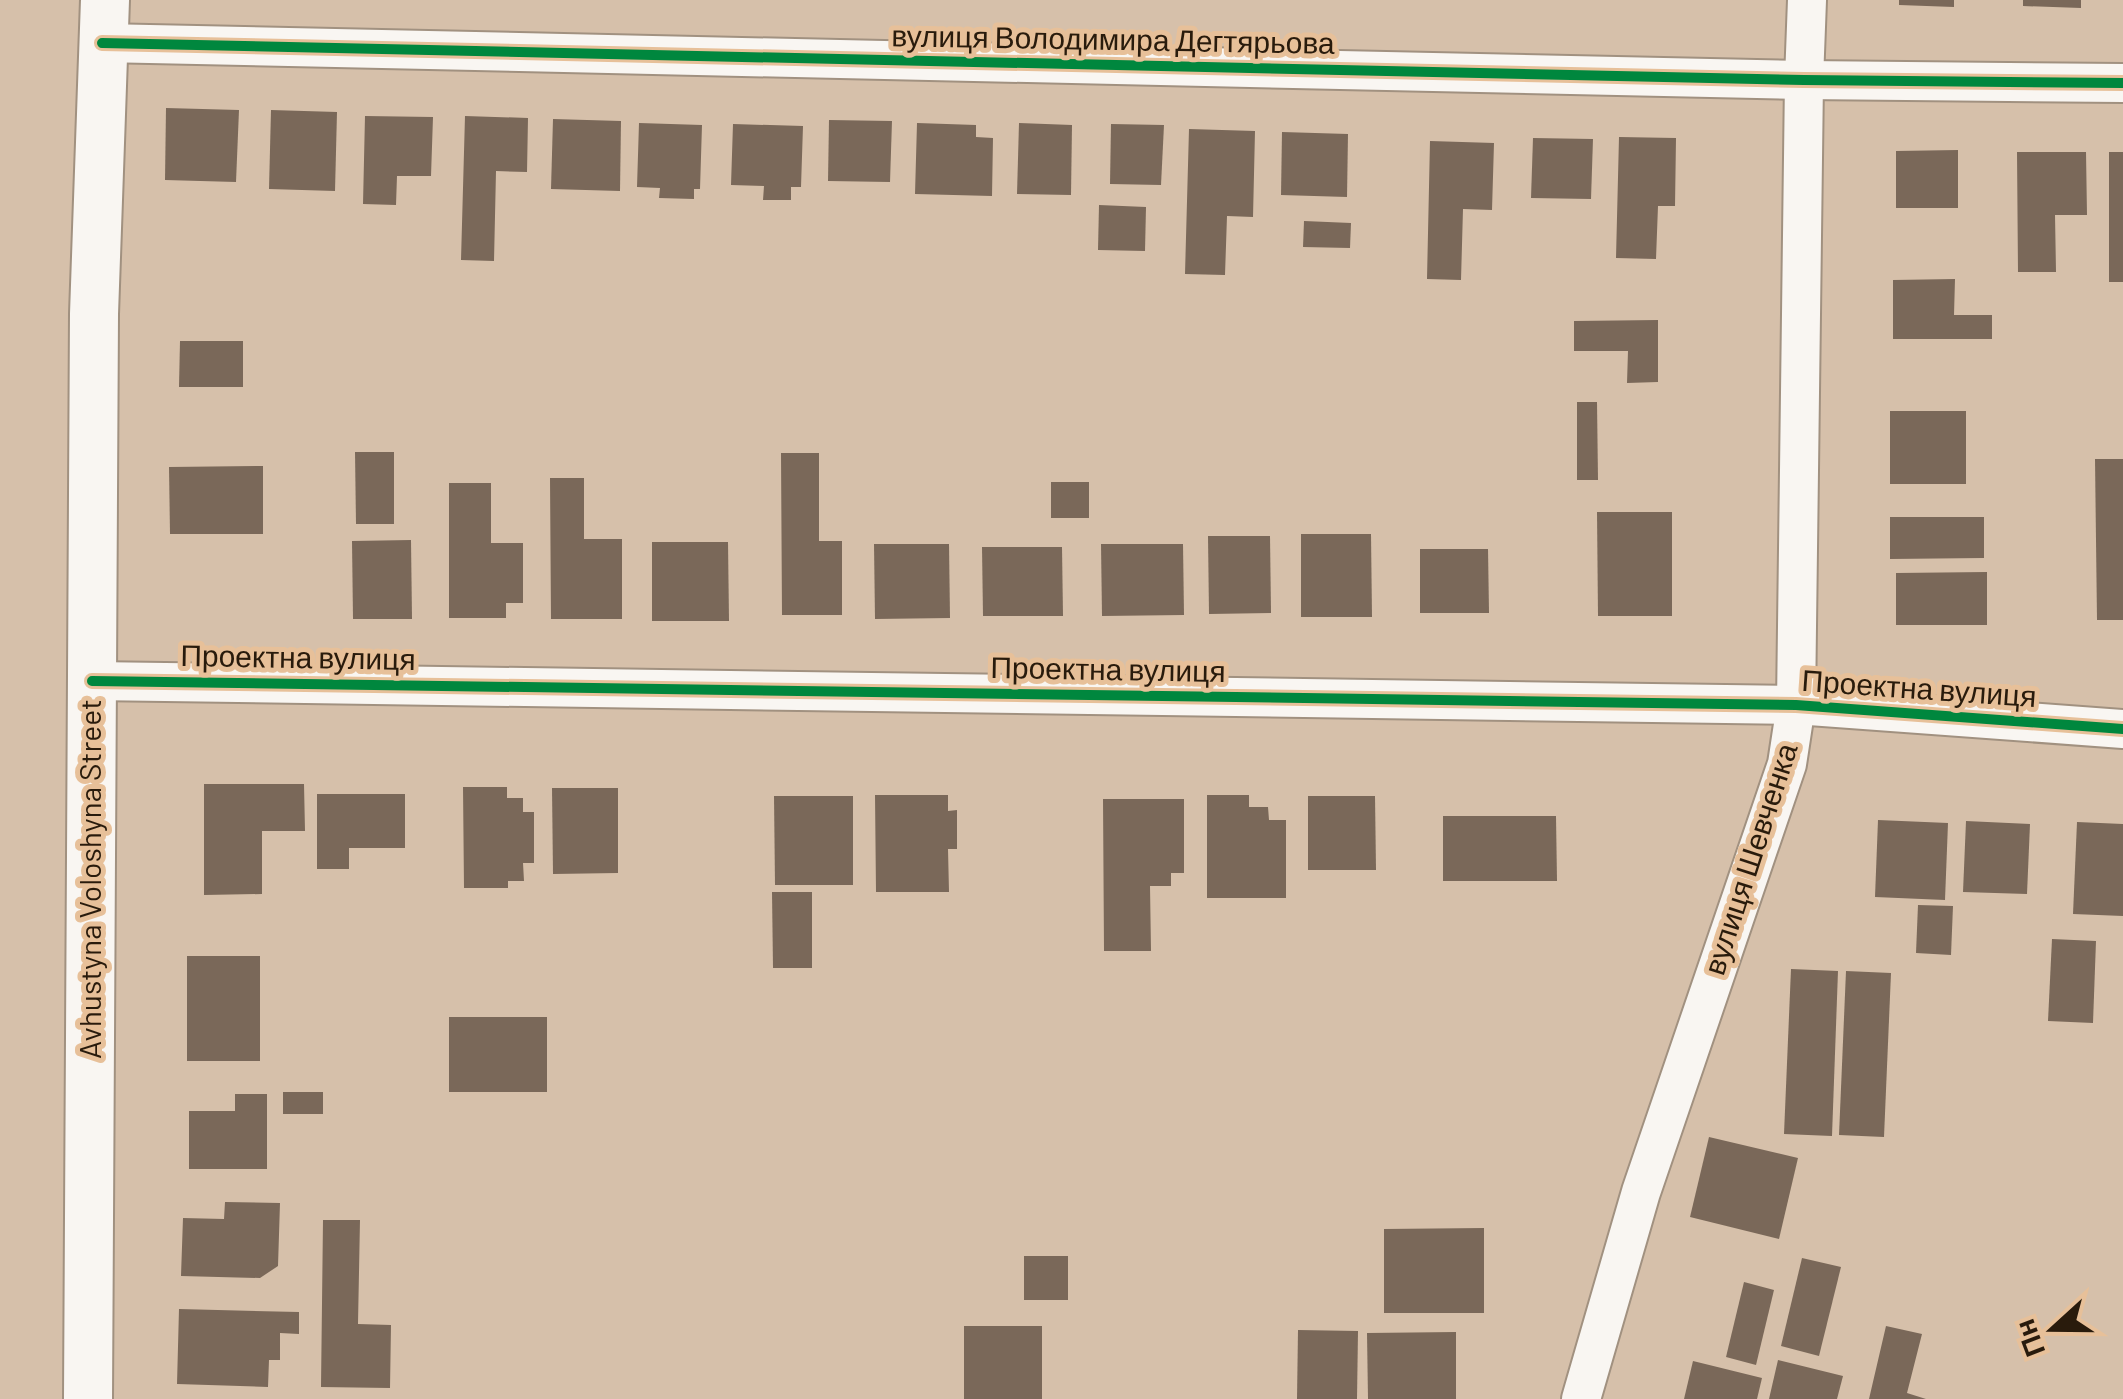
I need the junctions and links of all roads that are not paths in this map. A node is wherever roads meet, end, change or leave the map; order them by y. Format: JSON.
{"nodes":[{"id":1,"x":1808,"y":0,"type":"edge"},
{"id":2,"x":104,"y":22,"type":"edge"},
{"id":3,"x":1804,"y":80,"type":"junction"},
{"id":4,"x":2123,"y":83,"type":"edge"},
{"id":5,"x":92,"y":681,"type":"junction"},
{"id":6,"x":1796,"y":705,"type":"junction"},
{"id":7,"x":2123,"y":728,"type":"edge"},
{"id":8,"x":88,"y":1399,"type":"edge"},
{"id":9,"x":1580,"y":1399,"type":"edge"}],
"edges":[{"from":1,"to":3,"type":"street","name":"вулиця Шевченка"},
{"from":2,"to":3,"type":"street","name":"вулиця Володимира Дегтярьова"},
{"from":2,"to":5,"type":"street","name":"Avhustyna Voloshyna Street"},
{"from":3,"to":4,"type":"street","name":"вулиця Володимира Дегтярьова"},
{"from":3,"to":6,"type":"street","name":"вулиця Шевченка"},
{"from":5,"to":6,"type":"street","name":"Проектна вулиця"},
{"from":5,"to":8,"type":"street","name":"Avhustyna Voloshyna Street"},
{"from":6,"to":7,"type":"street","name":"Проектна вулиця"},
{"from":6,"to":9,"type":"street","name":"вулиця Шевченка"}]}
